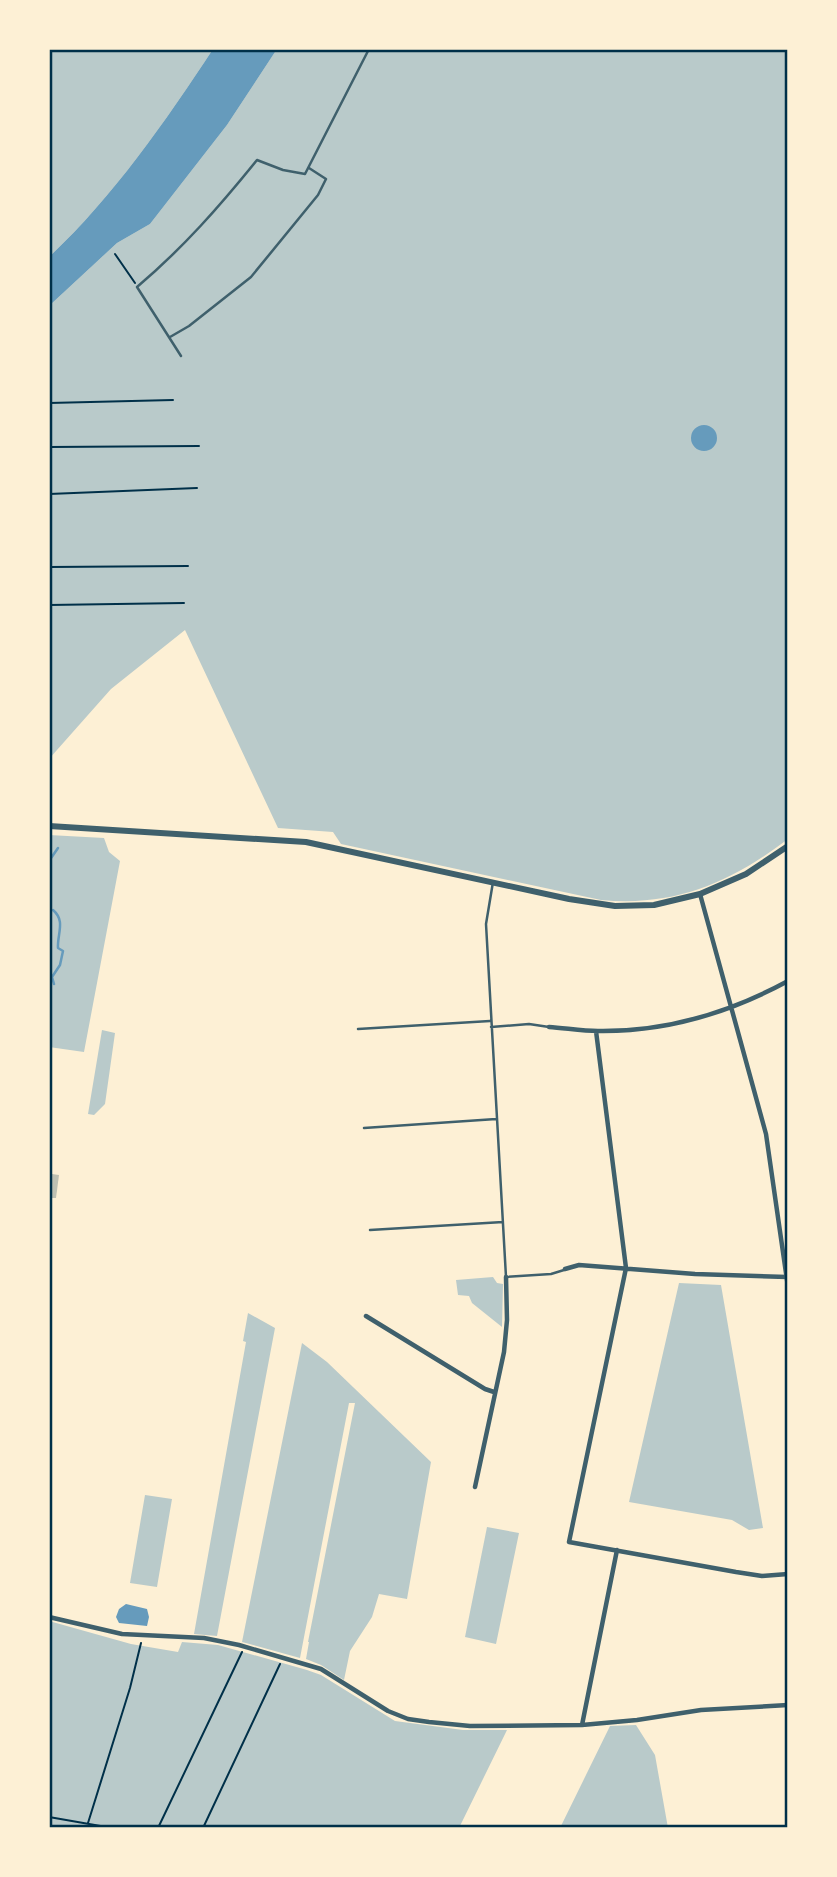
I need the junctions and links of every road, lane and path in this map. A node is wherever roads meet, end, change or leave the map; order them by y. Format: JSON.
{"nodes":[{"id":1,"x":369,"y":49,"type":"edge"},
{"id":2,"x":309,"y":168,"type":"junction"},
{"id":3,"x":115,"y":254,"type":"dead end"},
{"id":4,"x":137,"y":287,"type":"junction"},
{"id":5,"x":170,"y":337,"type":"junction"},
{"id":6,"x":181,"y":356,"type":"dead end"},
{"id":7,"x":173,"y":400,"type":"dead end"},
{"id":8,"x":49,"y":403,"type":"edge"},
{"id":9,"x":199,"y":446,"type":"dead end"},
{"id":10,"x":49,"y":447,"type":"edge"},
{"id":11,"x":197,"y":488,"type":"dead end"},
{"id":12,"x":49,"y":494,"type":"edge"},
{"id":13,"x":188,"y":566,"type":"dead end"},
{"id":14,"x":49,"y":567,"type":"edge"},
{"id":15,"x":184,"y":603,"type":"dead end"},
{"id":16,"x":49,"y":605,"type":"edge"},
{"id":17,"x":49,"y":826,"type":"edge"},
{"id":18,"x":788,"y":846,"type":"edge"},
{"id":19,"x":493,"y":882,"type":"junction"},
{"id":20,"x":700,"y":894,"type":"junction"},
{"id":21,"x":788,"y":981,"type":"edge"},
{"id":22,"x":732,"y":1009,"type":"junction"},
{"id":23,"x":491,"y":1021,"type":"junction"},
{"id":24,"x":491,"y":1027,"type":"junction"},
{"id":25,"x":549,"y":1027,"type":"joint"},
{"id":26,"x":358,"y":1028,"type":"dead end"},
{"id":27,"x":596,"y":1031,"type":"junction"},
{"id":28,"x":496,"y":1119,"type":"junction"},
{"id":29,"x":364,"y":1128,"type":"dead end"},
{"id":30,"x":503,"y":1222,"type":"junction"},
{"id":31,"x":370,"y":1230,"type":"dead end"},
{"id":32,"x":626,"y":1268,"type":"junction"},
{"id":33,"x":565,"y":1269,"type":"joint"},
{"id":34,"x":506,"y":1277,"type":"junction"},
{"id":35,"x":787,"y":1277,"type":"edge"},
{"id":36,"x":788,"y":1287,"type":"edge"},
{"id":37,"x":366,"y":1316,"type":"dead end"},
{"id":38,"x":494,"y":1392,"type":"junction"},
{"id":39,"x":475,"y":1487,"type":"dead end"},
{"id":40,"x":617,"y":1550,"type":"junction"},
{"id":41,"x":788,"y":1574,"type":"edge"},
{"id":42,"x":49,"y":1616,"type":"edge"},
{"id":43,"x":143,"y":1635,"type":"junction"},
{"id":44,"x":244,"y":1647,"type":"junction"},
{"id":45,"x":283,"y":1658,"type":"junction"},
{"id":46,"x":788,"y":1705,"type":"edge"},
{"id":47,"x":582,"y":1724,"type":"junction"},
{"id":48,"x":49,"y":1817,"type":"edge"},
{"id":49,"x":88,"y":1823,"type":"junction"},
{"id":50,"x":112,"y":1828,"type":"edge"},
{"id":51,"x":158,"y":1828,"type":"edge"},
{"id":52,"x":203,"y":1828,"type":"edge"}],
"edges":[{"from":1,"to":2,"type":"lane"},
{"from":2,"to":4,"type":"lane"},
{"from":2,"to":5,"type":"lane"},
{"from":3,"to":4,"type":"path"},
{"from":4,"to":5,"type":"lane"},
{"from":5,"to":6,"type":"lane"},
{"from":7,"to":8,"type":"path"},
{"from":9,"to":10,"type":"path"},
{"from":11,"to":12,"type":"path"},
{"from":13,"to":14,"type":"path"},
{"from":15,"to":16,"type":"path"},
{"from":17,"to":19,"type":"street"},
{"from":18,"to":20,"type":"street"},
{"from":19,"to":20,"type":"street"},
{"from":19,"to":23,"type":"lane"},
{"from":20,"to":22,"type":"street"},
{"from":21,"to":22,"type":"street"},
{"from":22,"to":27,"type":"street"},
{"from":22,"to":35,"type":"street"},
{"from":23,"to":24,"type":"lane"},
{"from":23,"to":26,"type":"lane"},
{"from":24,"to":25,"type":"lane"},
{"from":24,"to":28,"type":"lane"},
{"from":25,"to":27,"type":"street"},
{"from":27,"to":32,"type":"street"},
{"from":28,"to":29,"type":"lane"},
{"from":28,"to":30,"type":"lane"},
{"from":30,"to":31,"type":"lane"},
{"from":30,"to":34,"type":"lane"},
{"from":32,"to":33,"type":"street"},
{"from":32,"to":35,"type":"street"},
{"from":32,"to":40,"type":"street"},
{"from":33,"to":34,"type":"lane"},
{"from":34,"to":38,"type":"street"},
{"from":35,"to":36,"type":"street"},
{"from":37,"to":38,"type":"street"},
{"from":38,"to":39,"type":"street"},
{"from":40,"to":41,"type":"street"},
{"from":40,"to":47,"type":"street"},
{"from":42,"to":43,"type":"street"},
{"from":43,"to":44,"type":"street"},
{"from":43,"to":49,"type":"path"},
{"from":44,"to":45,"type":"street"},
{"from":44,"to":51,"type":"path"},
{"from":45,"to":47,"type":"street"},
{"from":45,"to":52,"type":"path"},
{"from":46,"to":47,"type":"street"},
{"from":48,"to":49,"type":"path"},
{"from":49,"to":50,"type":"path"}]}
